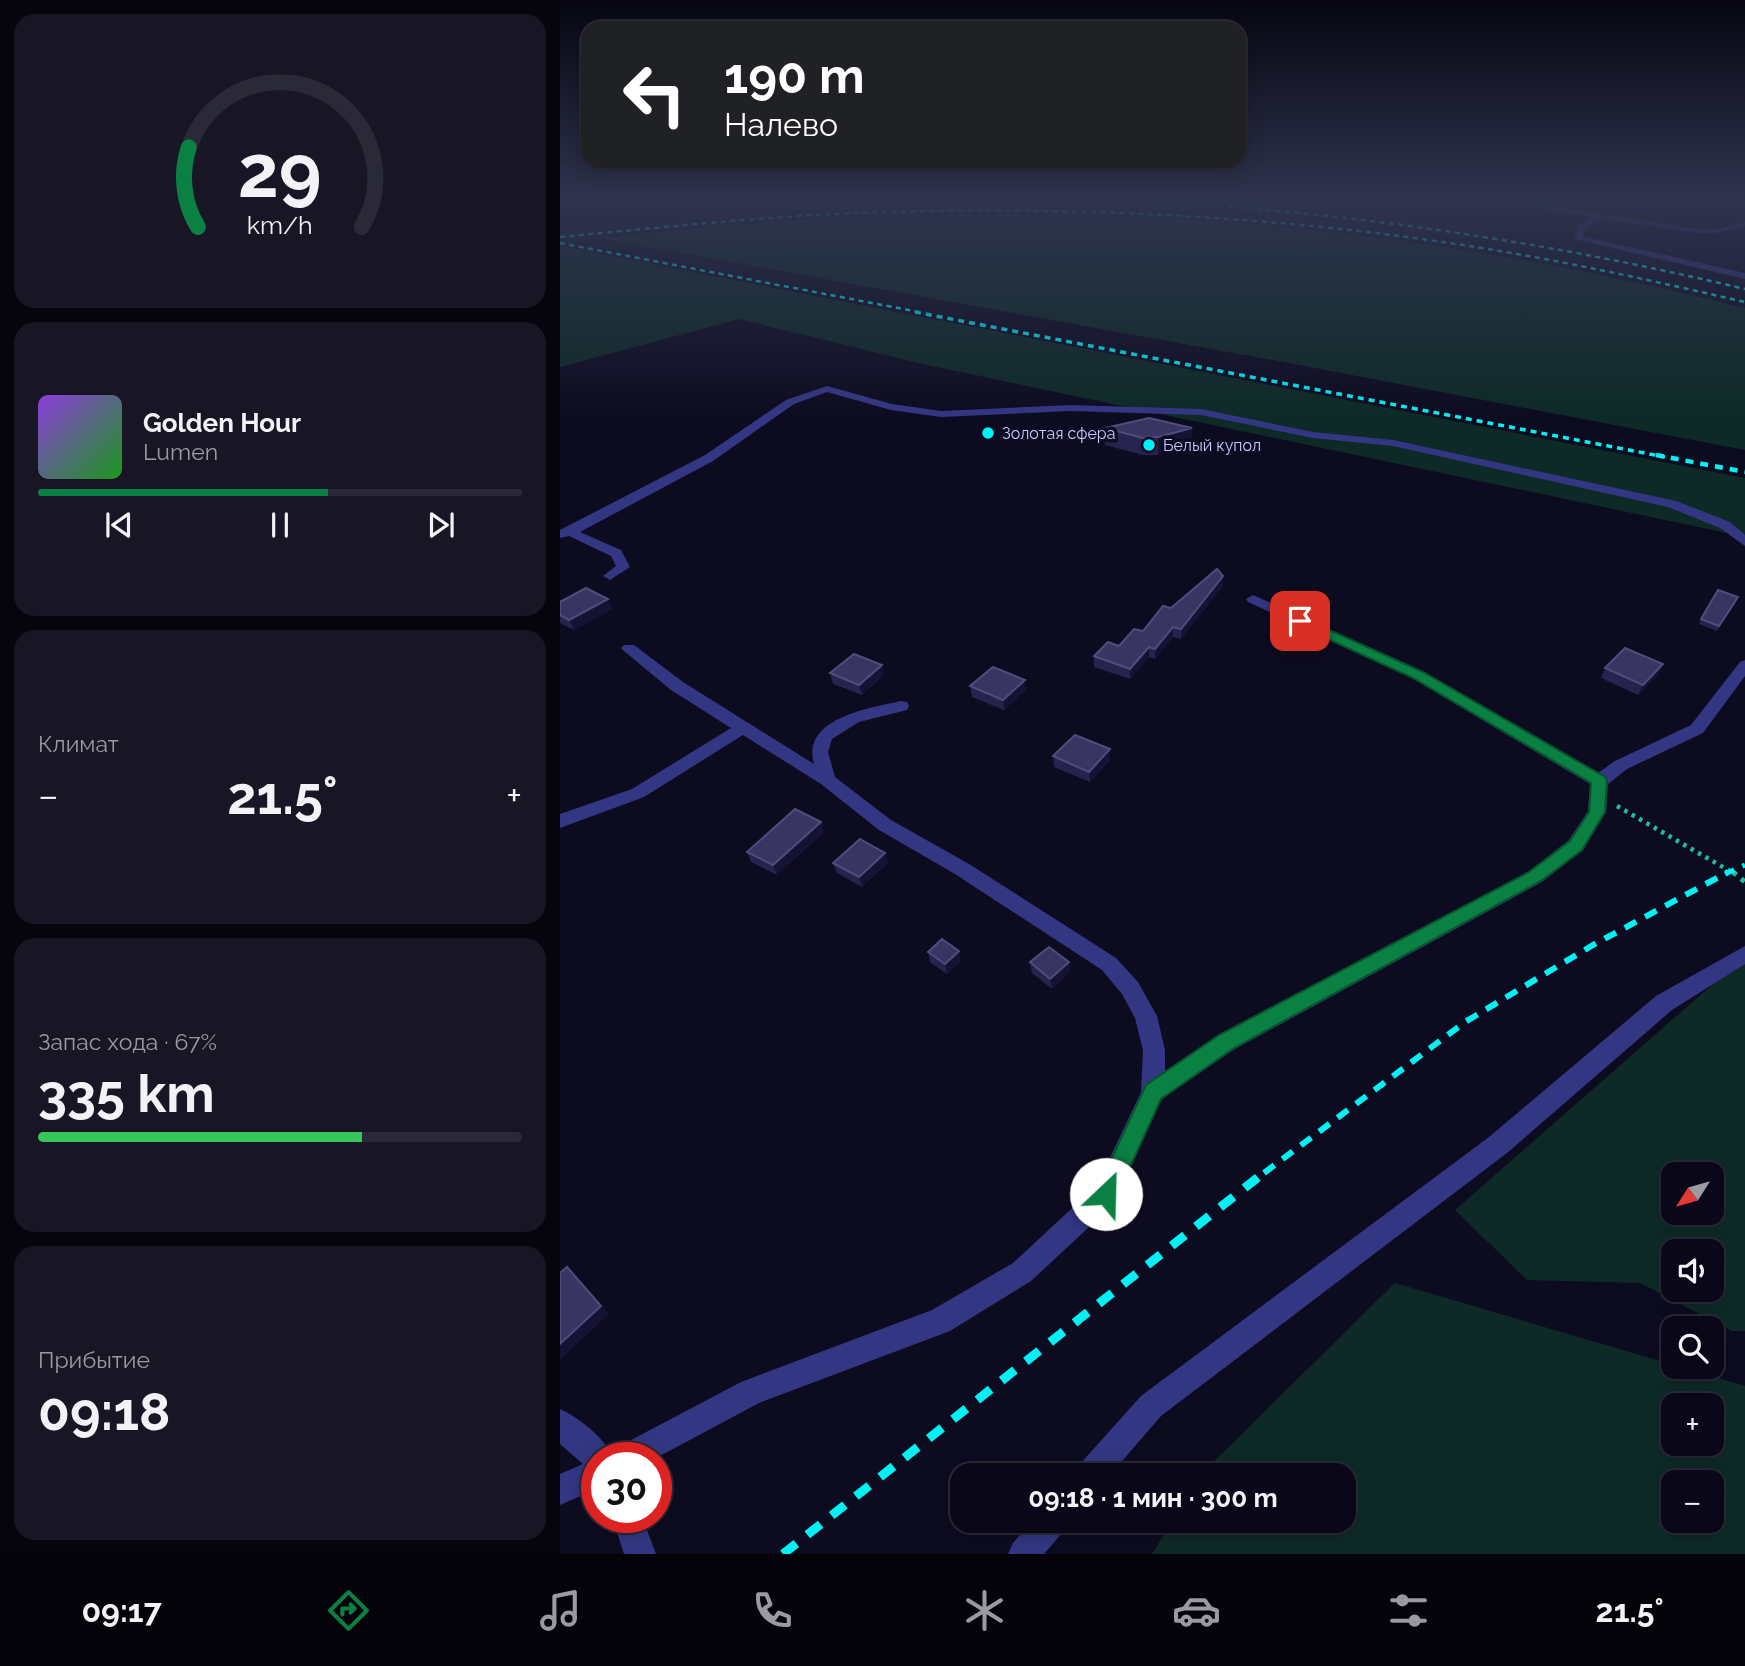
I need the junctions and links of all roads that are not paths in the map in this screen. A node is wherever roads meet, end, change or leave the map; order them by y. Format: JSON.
{"nodes":[{"id":1,"x":565,"y":533,"type":"edge"},
{"id":2,"x":1745,"y":542,"type":"edge"},
{"id":3,"x":610,"y":576,"type":"dead end"},
{"id":4,"x":1253,"y":599,"type":"dead end"},
{"id":5,"x":629,"y":648,"type":"dead end"},
{"id":6,"x":1745,"y":665,"type":"edge"},
{"id":7,"x":901,"y":706,"type":"dead end"},
{"id":8,"x":743,"y":728,"type":"junction"},
{"id":9,"x":827,"y":780,"type":"junction"},
{"id":10,"x":1599,"y":788,"type":"junction"},
{"id":11,"x":560,"y":821,"type":"edge"},
{"id":12,"x":1745,"y":954,"type":"edge"},
{"id":13,"x":1153,"y":1092,"type":"junction"},
{"id":14,"x":560,"y":1424,"type":"edge"},
{"id":15,"x":656,"y":1442,"type":"edge"},
{"id":16,"x":581,"y":1443,"type":"edge"},
{"id":17,"x":1101,"y":1463,"type":"edge"},
{"id":18,"x":581,"y":1480,"type":"edge"},
{"id":19,"x":560,"y":1490,"type":"edge"},
{"id":20,"x":633,"y":1533,"type":"edge"},
{"id":21,"x":1042,"y":1533,"type":"edge"},
{"id":22,"x":640,"y":1554,"type":"edge"},
{"id":23,"x":1024,"y":1554,"type":"edge"}],
"edges":[{"from":1,"to":2,"type":"street"},
{"from":1,"to":3,"type":"street"},
{"from":4,"to":10,"type":"street"},
{"from":5,"to":8,"type":"street"},
{"from":6,"to":10,"type":"street"},
{"from":7,"to":9,"type":"street"},
{"from":8,"to":9,"type":"street"},
{"from":8,"to":11,"type":"street"},
{"from":9,"to":13,"type":"street"},
{"from":10,"to":13,"type":"street"},
{"from":12,"to":17,"type":"street"},
{"from":13,"to":15,"type":"street"},
{"from":14,"to":16,"type":"street"},
{"from":18,"to":19,"type":"street"},
{"from":20,"to":22,"type":"street"},
{"from":21,"to":23,"type":"street"}]}
